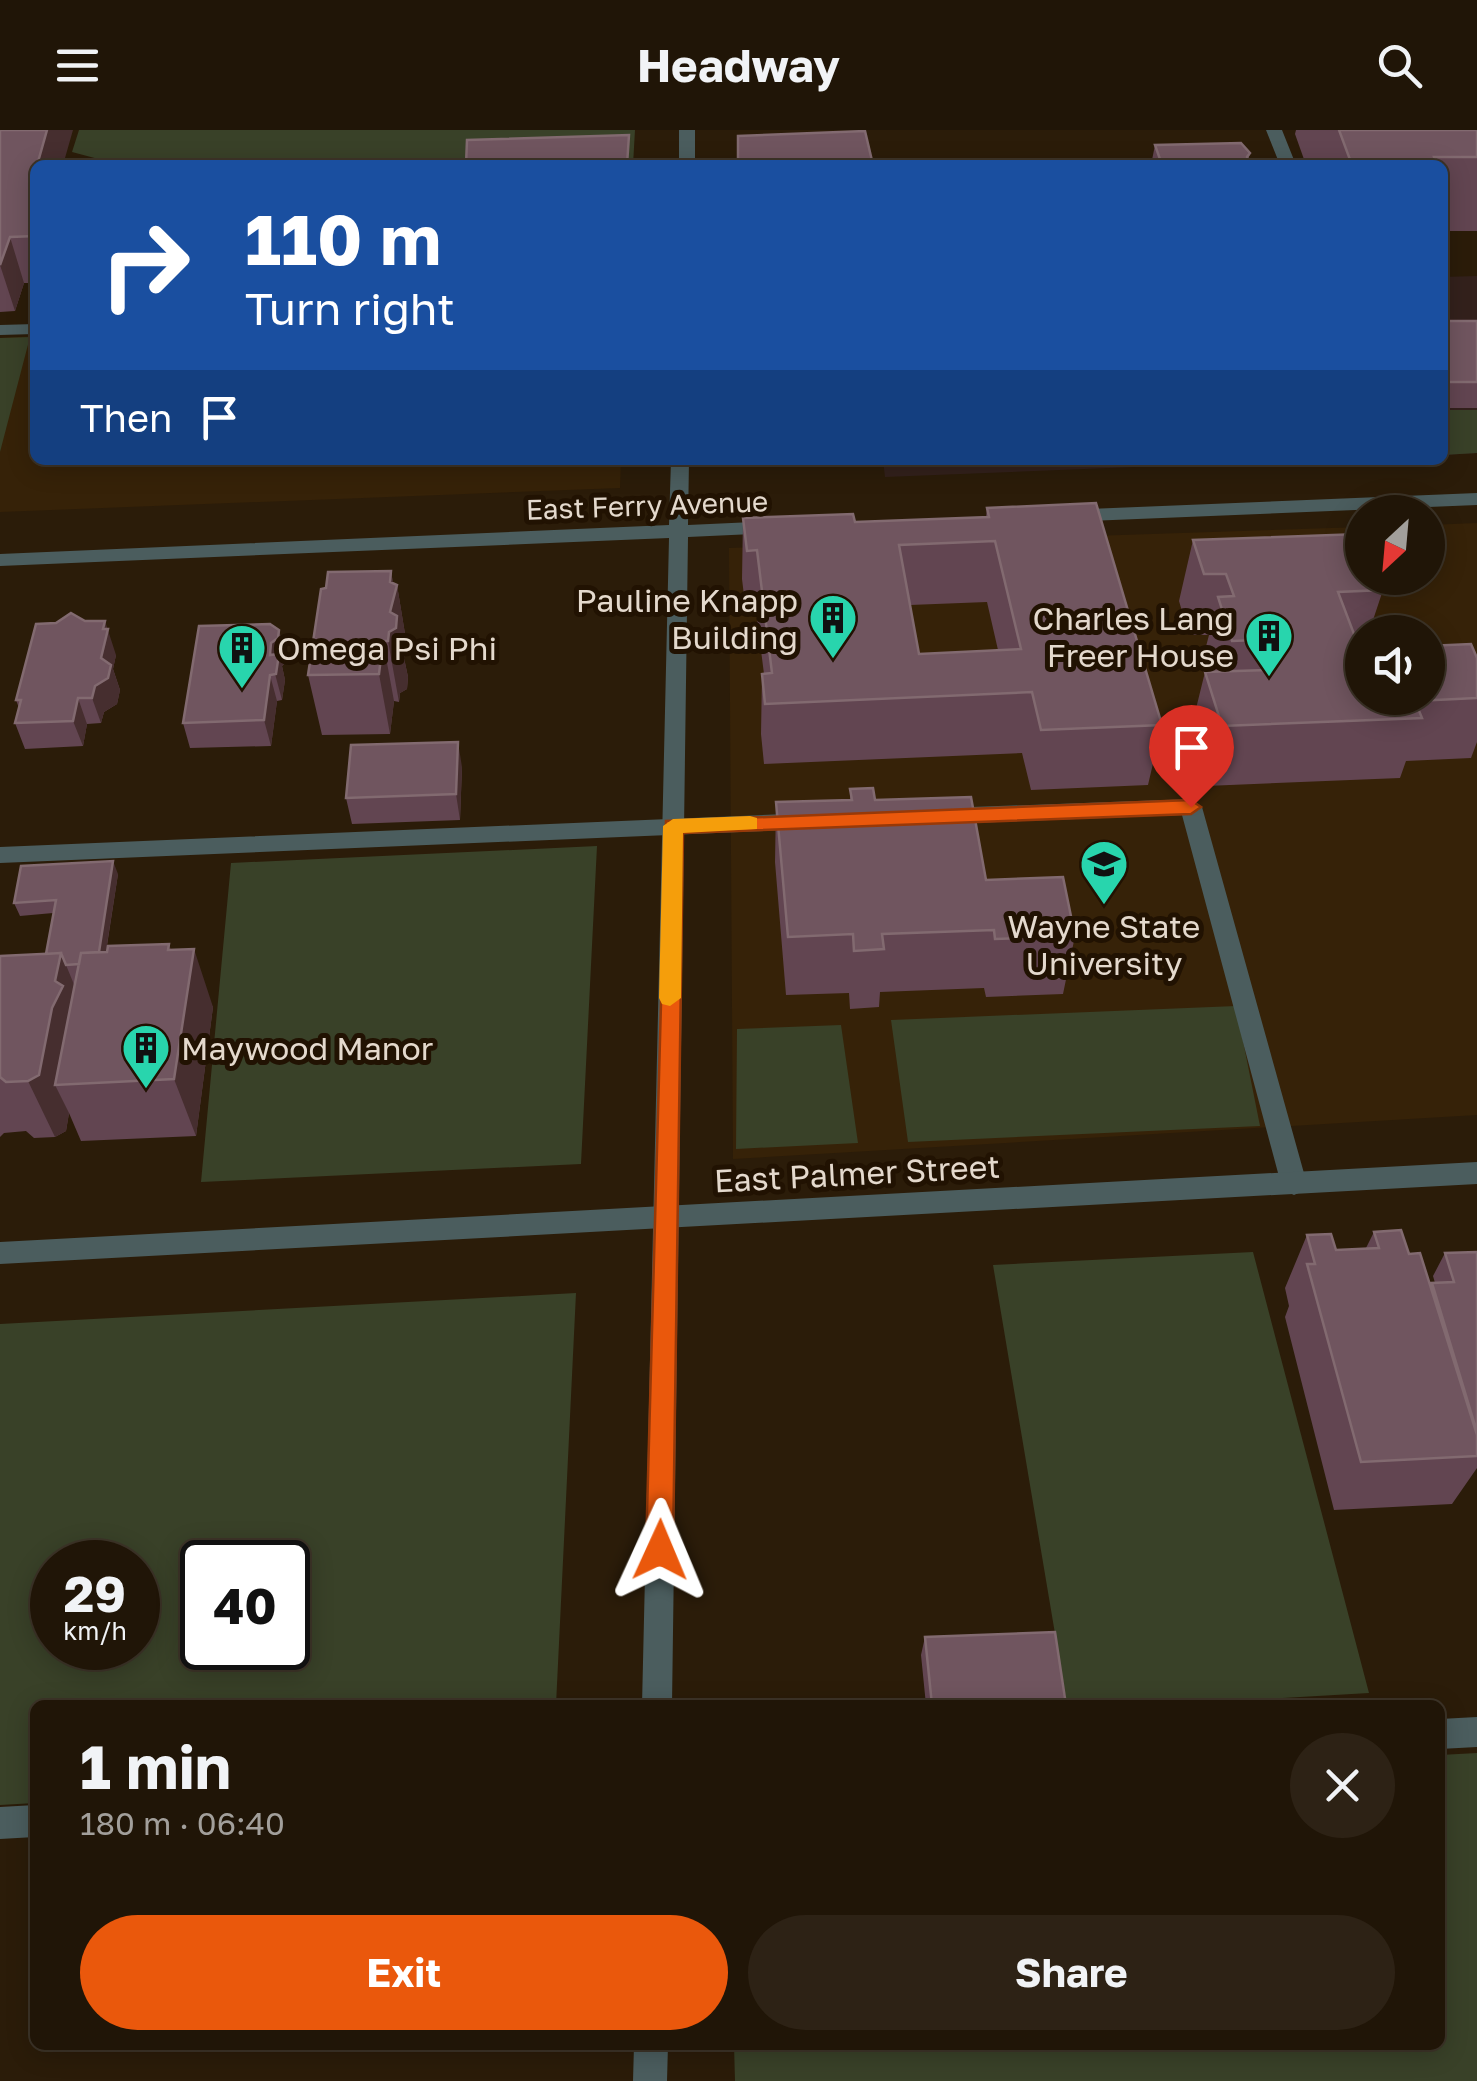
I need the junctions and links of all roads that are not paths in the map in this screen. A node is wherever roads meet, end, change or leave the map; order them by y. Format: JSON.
{"nodes":[{"id":1,"x":688,"y":130,"type":"edge"},
{"id":2,"x":1274,"y":130,"type":"edge"},
{"id":3,"x":687,"y":160,"type":"edge"},
{"id":4,"x":1286,"y":160,"type":"edge"},
{"id":5,"x":30,"y":328,"type":"edge"},
{"id":6,"x":0,"y":330,"type":"edge"},
{"id":7,"x":680,"y":465,"type":"edge"},
{"id":8,"x":1477,"y":499,"type":"edge"},
{"id":9,"x":1036,"y":517,"type":"edge"},
{"id":10,"x":798,"y":526,"type":"edge"},
{"id":11,"x":679,"y":531,"type":"junction"},
{"id":12,"x":0,"y":560,"type":"edge"},
{"id":13,"x":920,"y":817,"type":"edge"},
{"id":14,"x":842,"y":820,"type":"edge"},
{"id":15,"x":673,"y":826,"type":"junction"},
{"id":16,"x":0,"y":855,"type":"edge"},
{"id":17,"x":1477,"y":1173,"type":"edge"},
{"id":18,"x":1294,"y":1184,"type":"junction"},
{"id":19,"x":666,"y":1218,"type":"junction"},
{"id":20,"x":0,"y":1252,"type":"edge"},
{"id":21,"x":657,"y":1700,"type":"edge"},
{"id":22,"x":1477,"y":1732,"type":"edge"},
{"id":23,"x":1445,"y":1734,"type":"edge"},
{"id":24,"x":30,"y":1821,"type":"edge"},
{"id":25,"x":0,"y":1823,"type":"edge"},
{"id":26,"x":651,"y":2050,"type":"edge"},
{"id":27,"x":650,"y":2081,"type":"edge"}],
"edges":[{"from":1,"to":3,"type":"street"},
{"from":2,"to":4,"type":"street"},
{"from":5,"to":6,"type":"street"},
{"from":7,"to":11,"type":"street"},
{"from":8,"to":9,"type":"street"},
{"from":10,"to":11,"type":"street","name":"East Ferry Avenue"},
{"from":11,"to":12,"type":"street","name":"East Ferry Avenue"},
{"from":11,"to":15,"type":"street"},
{"from":13,"to":18,"type":"street"},
{"from":14,"to":15,"type":"street"},
{"from":15,"to":16,"type":"street"},
{"from":15,"to":19,"type":"street"},
{"from":17,"to":18,"type":"street","name":"East Palmer Street"},
{"from":18,"to":19,"type":"street","name":"East Palmer Street"},
{"from":19,"to":20,"type":"street","name":"East Palmer Street"},
{"from":19,"to":21,"type":"street"},
{"from":22,"to":23,"type":"street"},
{"from":24,"to":25,"type":"street"},
{"from":26,"to":27,"type":"street"}]}
